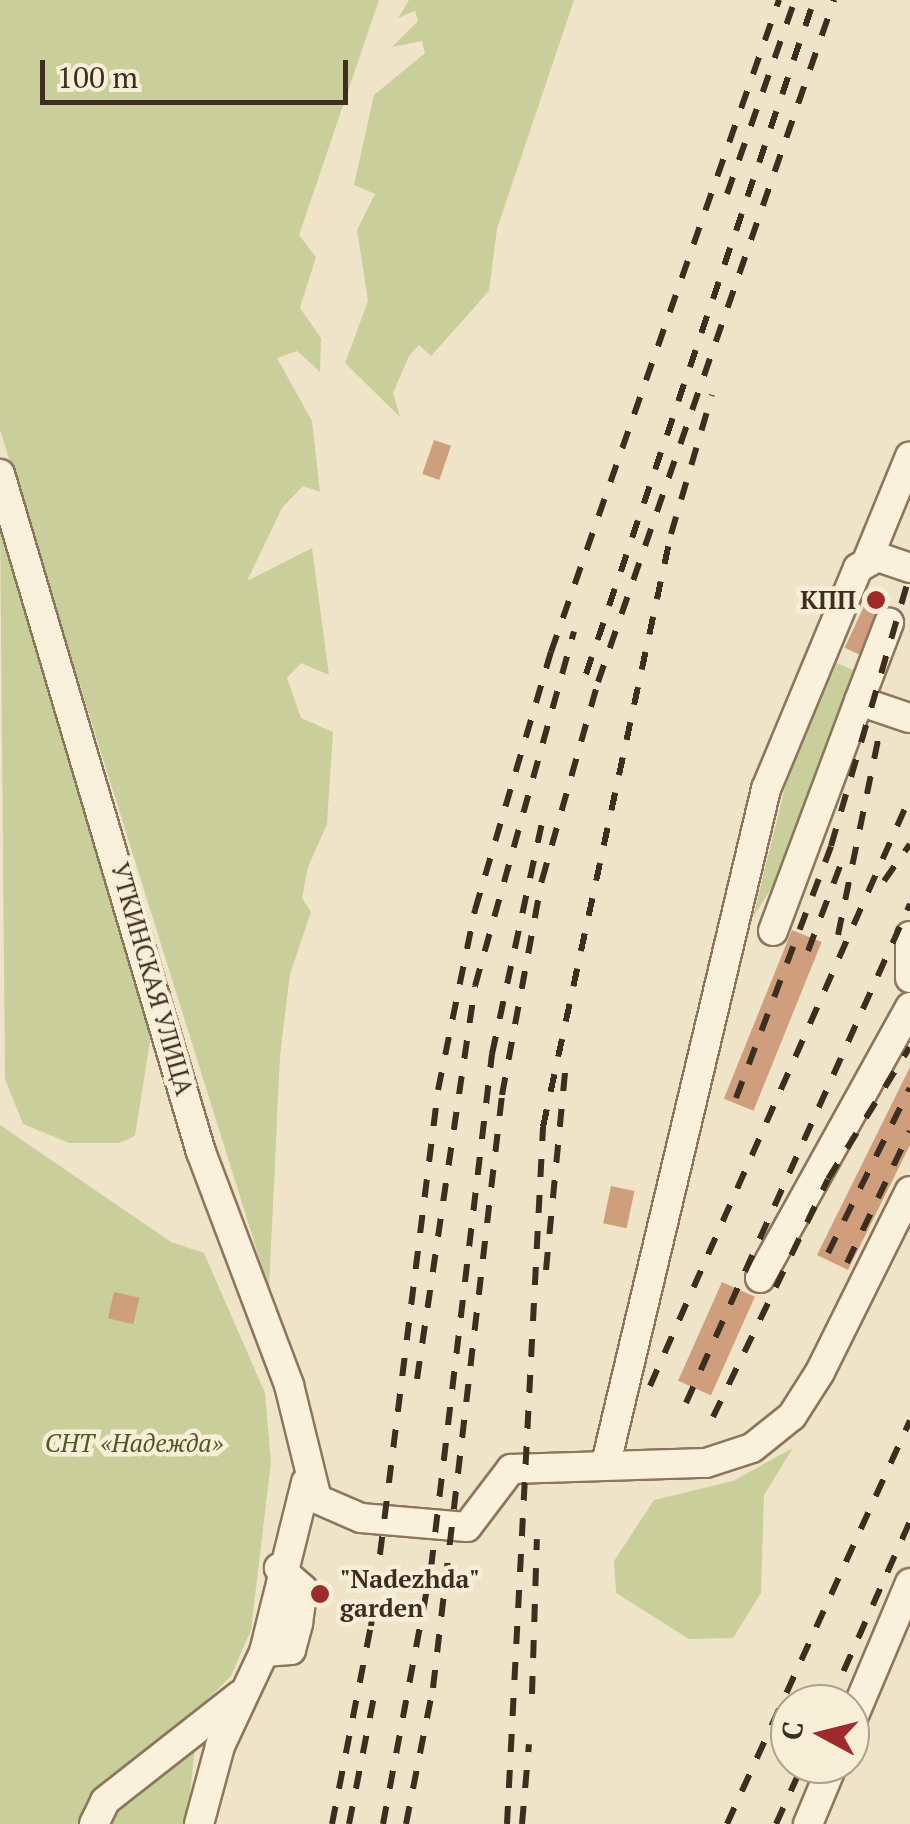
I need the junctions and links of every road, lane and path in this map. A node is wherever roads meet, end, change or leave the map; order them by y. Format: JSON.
{"nodes":[{"id":1,"x":910,"y":456,"type":"edge"},
{"id":2,"x":0,"y":474,"type":"edge"},
{"id":3,"x":867,"y":561,"type":"junction"},
{"id":4,"x":910,"y":568,"type":"edge"},
{"id":5,"x":888,"y":623,"type":"dead end"},
{"id":6,"x":859,"y":701,"type":"junction"},
{"id":7,"x":910,"y":717,"type":"edge"},
{"id":8,"x":774,"y":931,"type":"dead end"},
{"id":9,"x":910,"y":936,"type":"edge"},
{"id":10,"x":910,"y":978,"type":"edge"},
{"id":11,"x":910,"y":1007,"type":"edge"},
{"id":12,"x":910,"y":1191,"type":"edge"},
{"id":13,"x":760,"y":1278,"type":"dead end"},
{"id":14,"x":607,"y":1460,"type":"junction"},
{"id":15,"x":306,"y":1482,"type":"junction"},
{"id":16,"x":910,"y":1583,"type":"edge"},
{"id":17,"x":867,"y":1684,"type":"edge"},
{"id":18,"x":240,"y":1695,"type":"junction"},
{"id":19,"x":825,"y":1784,"type":"edge"},
{"id":20,"x":94,"y":1824,"type":"edge"},
{"id":21,"x":199,"y":1824,"type":"edge"},
{"id":22,"x":808,"y":1824,"type":"edge"}],
"edges":[{"from":1,"to":3,"type":"street"},
{"from":2,"to":15,"type":"street","name":"УТКИНСКАЯ УЛИЦА"},
{"from":3,"to":4,"type":"street"},
{"from":3,"to":14,"type":"street"},
{"from":5,"to":6,"type":"street"},
{"from":6,"to":7,"type":"street"},
{"from":6,"to":8,"type":"street"},
{"from":9,"to":10,"type":"street"},
{"from":11,"to":13,"type":"street"},
{"from":12,"to":14,"type":"street"},
{"from":14,"to":15,"type":"street"},
{"from":15,"to":18,"type":"street"},
{"from":16,"to":17,"type":"street"},
{"from":18,"to":20,"type":"street"},
{"from":18,"to":21,"type":"street"},
{"from":19,"to":22,"type":"street"}]}
